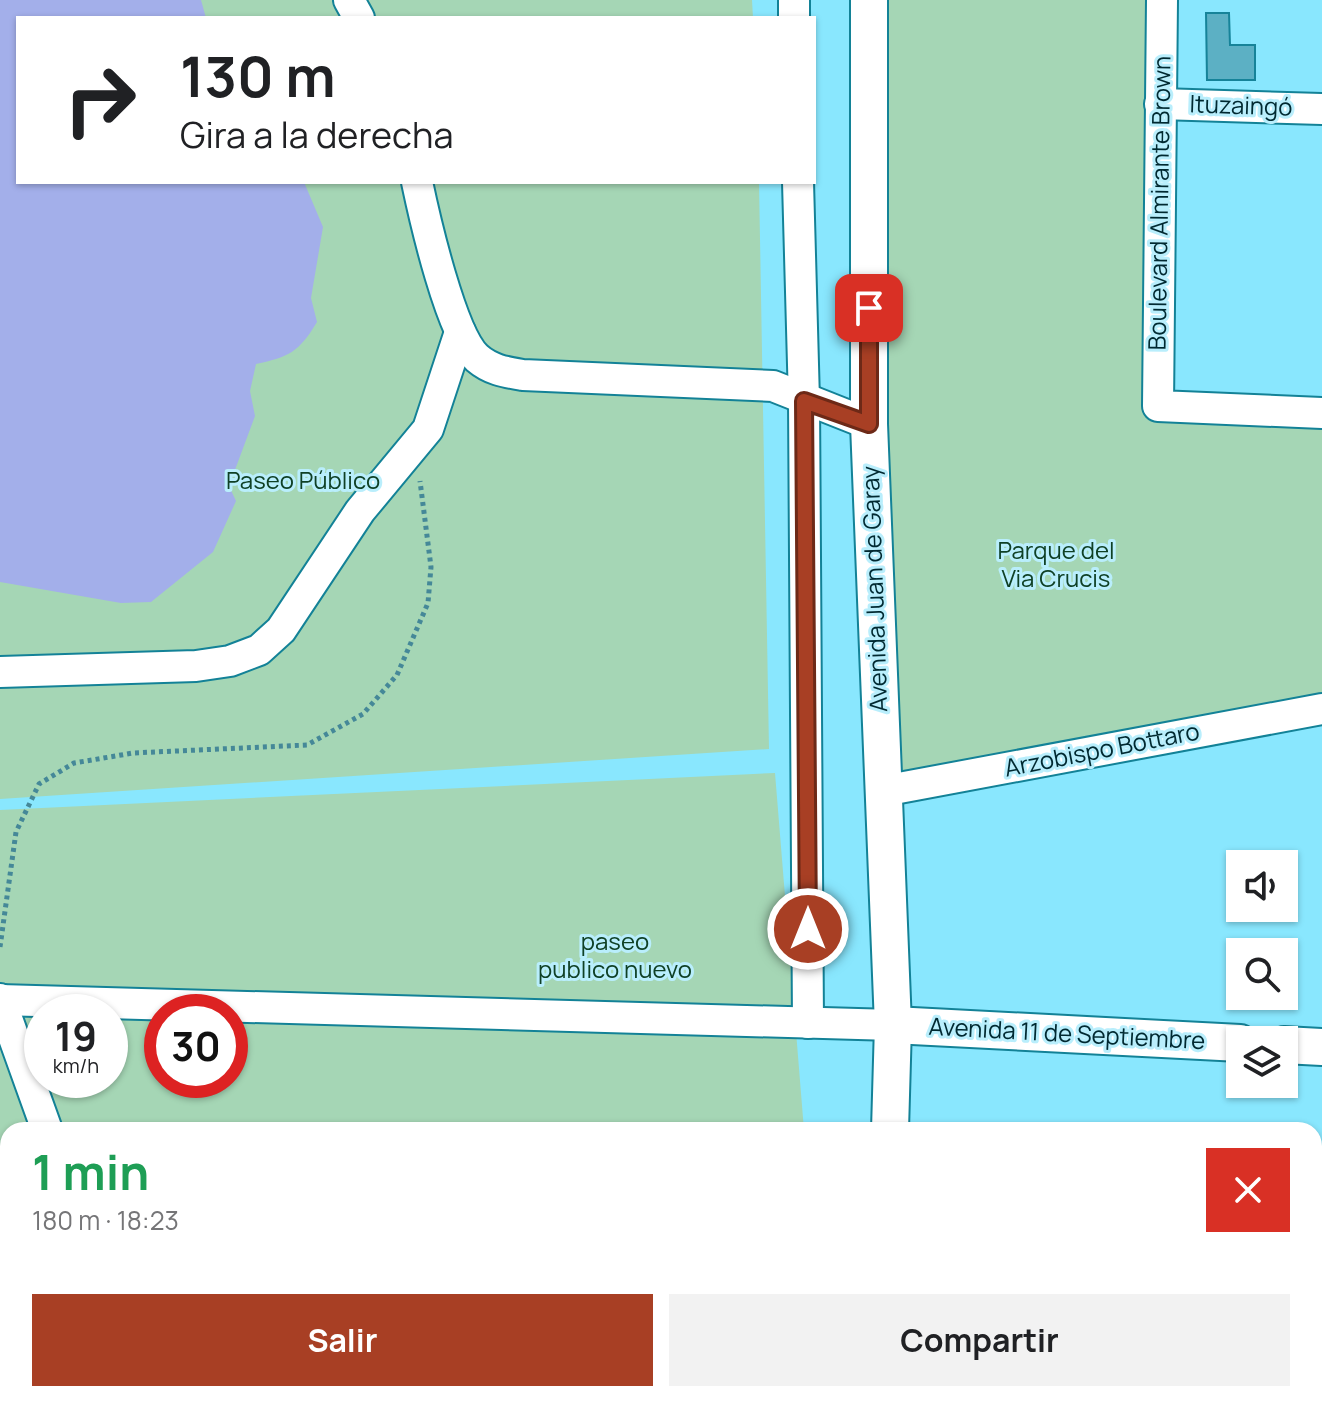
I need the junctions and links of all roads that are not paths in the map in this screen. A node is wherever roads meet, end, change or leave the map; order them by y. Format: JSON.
{"nodes":[{"id":1,"x":869,"y":0,"type":"edge"},
{"id":2,"x":1162,"y":0,"type":"edge"},
{"id":3,"x":1160,"y":104,"type":"junction"},
{"id":4,"x":1322,"y":109,"type":"edge"},
{"id":5,"x":418,"y":184,"type":"edge"},
{"id":6,"x":798,"y":184,"type":"edge"},
{"id":7,"x":460,"y":332,"type":"junction"},
{"id":8,"x":804,"y":401,"type":"junction"},
{"id":9,"x":1322,"y":413,"type":"edge"},
{"id":10,"x":869,"y":424,"type":"junction"},
{"id":11,"x":0,"y":672,"type":"edge"},
{"id":12,"x":1322,"y":709,"type":"edge"},
{"id":13,"x":883,"y":791,"type":"junction"},
{"id":14,"x":0,"y":1000,"type":"edge"},
{"id":15,"x":808,"y":1023,"type":"junction"},
{"id":16,"x":893,"y":1025,"type":"junction"},
{"id":17,"x":1226,"y":1042,"type":"edge"},
{"id":18,"x":1298,"y":1046,"type":"edge"},
{"id":19,"x":1322,"y":1047,"type":"edge"},
{"id":20,"x":44,"y":1122,"type":"edge"},
{"id":21,"x":890,"y":1122,"type":"edge"}],
"edges":[{"from":1,"to":10,"type":"main road","name":"Avenida Juan de Garay"},
{"from":2,"to":3,"type":"street","name":"Boulevard Almirante Brown"},
{"from":3,"to":4,"type":"street","name":"Ituzaingó"},
{"from":3,"to":9,"type":"street","name":"Boulevard Almirante Brown"},
{"from":5,"to":7,"type":"street"},
{"from":6,"to":8,"type":"street"},
{"from":7,"to":8,"type":"street"},
{"from":7,"to":11,"type":"street"},
{"from":8,"to":10,"type":"street"},
{"from":8,"to":15,"type":"street"},
{"from":10,"to":13,"type":"main road","name":"Avenida Juan de Garay"},
{"from":12,"to":13,"type":"street","name":"Arzobispo Bottaro"},
{"from":13,"to":16,"type":"main road","name":"Avenida Juan de Garay"},
{"from":14,"to":15,"type":"street"},
{"from":14,"to":20,"type":"street"},
{"from":15,"to":16,"type":"street"},
{"from":16,"to":17,"type":"main road","name":"Avenida 11 de Septiembre"},
{"from":16,"to":21,"type":"main road","name":"Avenida Juan de Garay"},
{"from":18,"to":19,"type":"main road"}]}
